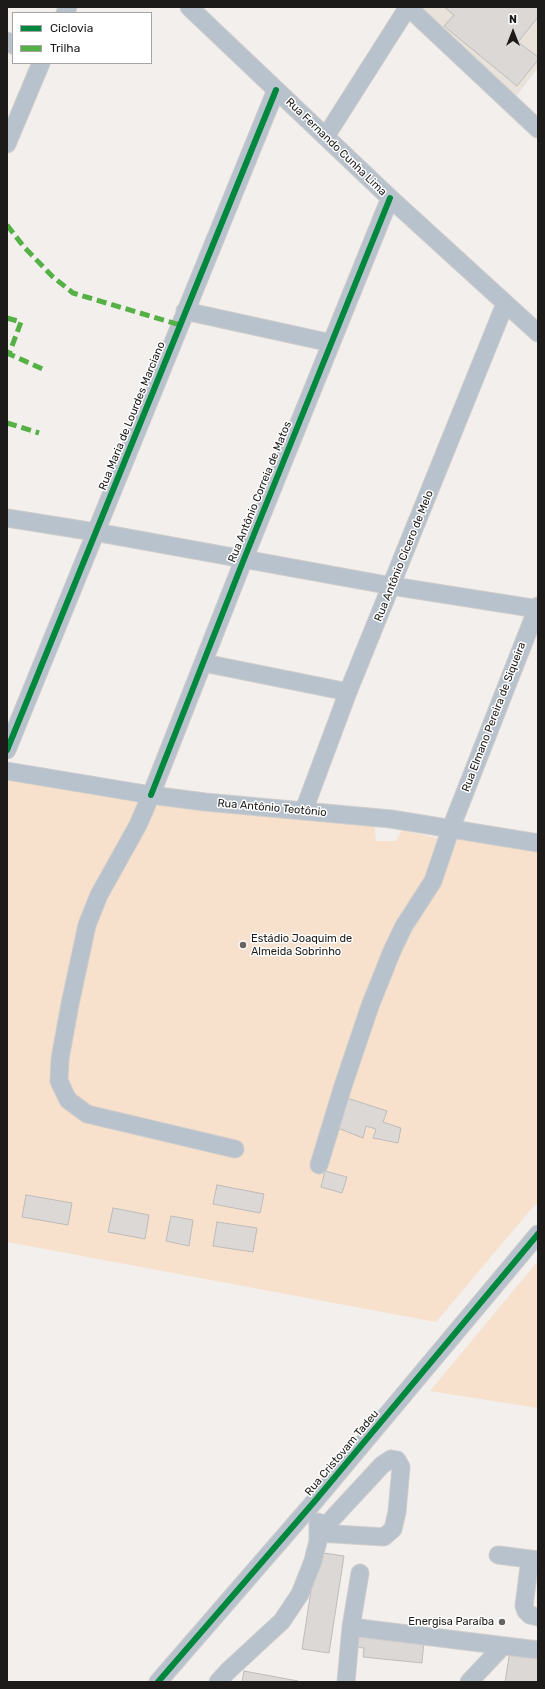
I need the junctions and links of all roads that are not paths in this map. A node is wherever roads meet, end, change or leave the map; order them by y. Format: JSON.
{"nodes":[{"id":1,"x":188,"y":7,"type":"edge"},
{"id":2,"x":408,"y":7,"type":"edge"},
{"id":3,"x":41,"y":64,"type":"edge"},
{"id":4,"x":276,"y":90,"type":"junction"},
{"id":5,"x":538,"y":128,"type":"edge"},
{"id":6,"x":326,"y":136,"type":"junction"},
{"id":7,"x":7,"y":144,"type":"edge"},
{"id":8,"x":390,"y":198,"type":"junction"},
{"id":9,"x":505,"y":304,"type":"junction"},
{"id":10,"x":185,"y":311,"type":"junction"},
{"id":11,"x":538,"y":334,"type":"edge"},
{"id":12,"x":332,"y":343,"type":"junction"},
{"id":13,"x":7,"y":518,"type":"edge"},
{"id":14,"x":95,"y":532,"type":"junction"},
{"id":15,"x":244,"y":559,"type":"junction"},
{"id":16,"x":392,"y":586,"type":"junction"},
{"id":17,"x":538,"y":608,"type":"edge"},
{"id":18,"x":204,"y":663,"type":"junction"},
{"id":19,"x":348,"y":692,"type":"junction"},
{"id":20,"x":7,"y":750,"type":"edge"},
{"id":21,"x":7,"y":771,"type":"edge"},
{"id":22,"x":152,"y":795,"type":"junction"},
{"id":23,"x":304,"y":810,"type":"junction"},
{"id":24,"x":451,"y":828,"type":"junction"},
{"id":25,"x":538,"y":843,"type":"edge"},
{"id":26,"x":235,"y":1149,"type":"dead end"},
{"id":27,"x":320,"y":1165,"type":"dead end"},
{"id":28,"x":538,"y":1234,"type":"edge"},
{"id":29,"x":314,"y":1502,"type":"junction"},
{"id":30,"x":319,"y":1533,"type":"junction"},
{"id":31,"x":498,"y":1555,"type":"dead end"},
{"id":32,"x":534,"y":1559,"type":"edge"},
{"id":33,"x":360,"y":1574,"type":"dead end"},
{"id":34,"x":538,"y":1617,"type":"edge"},
{"id":35,"x":351,"y":1628,"type":"junction"},
{"id":36,"x":503,"y":1646,"type":"junction"},
{"id":37,"x":538,"y":1650,"type":"edge"},
{"id":38,"x":158,"y":1682,"type":"edge"},
{"id":39,"x":218,"y":1682,"type":"edge"},
{"id":40,"x":346,"y":1682,"type":"edge"},
{"id":41,"x":469,"y":1682,"type":"edge"}],
"edges":[{"from":1,"to":4,"type":"street","name":"Rua Fernando Cunha Lima"},
{"from":2,"to":5,"type":"street"},
{"from":2,"to":6,"type":"street"},
{"from":3,"to":7,"type":"street"},
{"from":4,"to":6,"type":"street","name":"Rua Fernando Cunha Lima"},
{"from":4,"to":10,"type":"street","name":"Rua Maria de Lourdes Marciano"},
{"from":6,"to":8,"type":"street","name":"Rua Fernando Cunha Lima"},
{"from":8,"to":9,"type":"street","name":"Rua Fernando Cunha Lima"},
{"from":8,"to":12,"type":"street","name":"Rua Antônio Correia de Matos"},
{"from":9,"to":11,"type":"street","name":"Rua Fernando Cunha Lima"},
{"from":9,"to":16,"type":"street","name":"Rua Antônio Cícero de Melo"},
{"from":10,"to":12,"type":"street"},
{"from":10,"to":14,"type":"street","name":"Rua Maria de Lourdes Marciano"},
{"from":12,"to":15,"type":"street","name":"Rua Antônio Correia de Matos"},
{"from":13,"to":14,"type":"street"},
{"from":14,"to":15,"type":"street"},
{"from":14,"to":20,"type":"street","name":"Rua Maria de Lourdes Marciano"},
{"from":15,"to":16,"type":"street"},
{"from":15,"to":18,"type":"street","name":"Rua Antônio Correia de Matos"},
{"from":16,"to":17,"type":"street"},
{"from":16,"to":19,"type":"street","name":"Rua Antônio Cícero de Melo"},
{"from":17,"to":24,"type":"street","name":"Rua Elmano Pereira de Siqueira"},
{"from":18,"to":19,"type":"street"},
{"from":18,"to":22,"type":"street","name":"Rua Antônio Correia de Matos"},
{"from":19,"to":23,"type":"street","name":"Rua Antônio Cícero de Melo"},
{"from":21,"to":22,"type":"street","name":"Rua Antônio Teotônio"},
{"from":22,"to":23,"type":"street","name":"Rua Antônio Teotônio"},
{"from":22,"to":26,"type":"street","name":"Rua Antônio Correia de Matos"},
{"from":23,"to":24,"type":"street","name":"Rua Antônio Teotônio"},
{"from":24,"to":25,"type":"street","name":"Rua Antônio Teotônio"},
{"from":24,"to":27,"type":"street","name":"Rua Elmano Pereira de Siqueira"},
{"from":28,"to":29,"type":"street","name":"Rua Cristovam Tadeu"},
{"from":29,"to":30,"type":"street"},
{"from":29,"to":38,"type":"street","name":"Rua Cristovam Tadeu"},
{"from":30,"to":30,"type":"street"},
{"from":30,"to":39,"type":"street"},
{"from":31,"to":32,"type":"street"},
{"from":32,"to":34,"type":"street"},
{"from":33,"to":35,"type":"street"},
{"from":35,"to":36,"type":"street"},
{"from":35,"to":40,"type":"street"},
{"from":36,"to":37,"type":"street"},
{"from":36,"to":41,"type":"street"}]}
